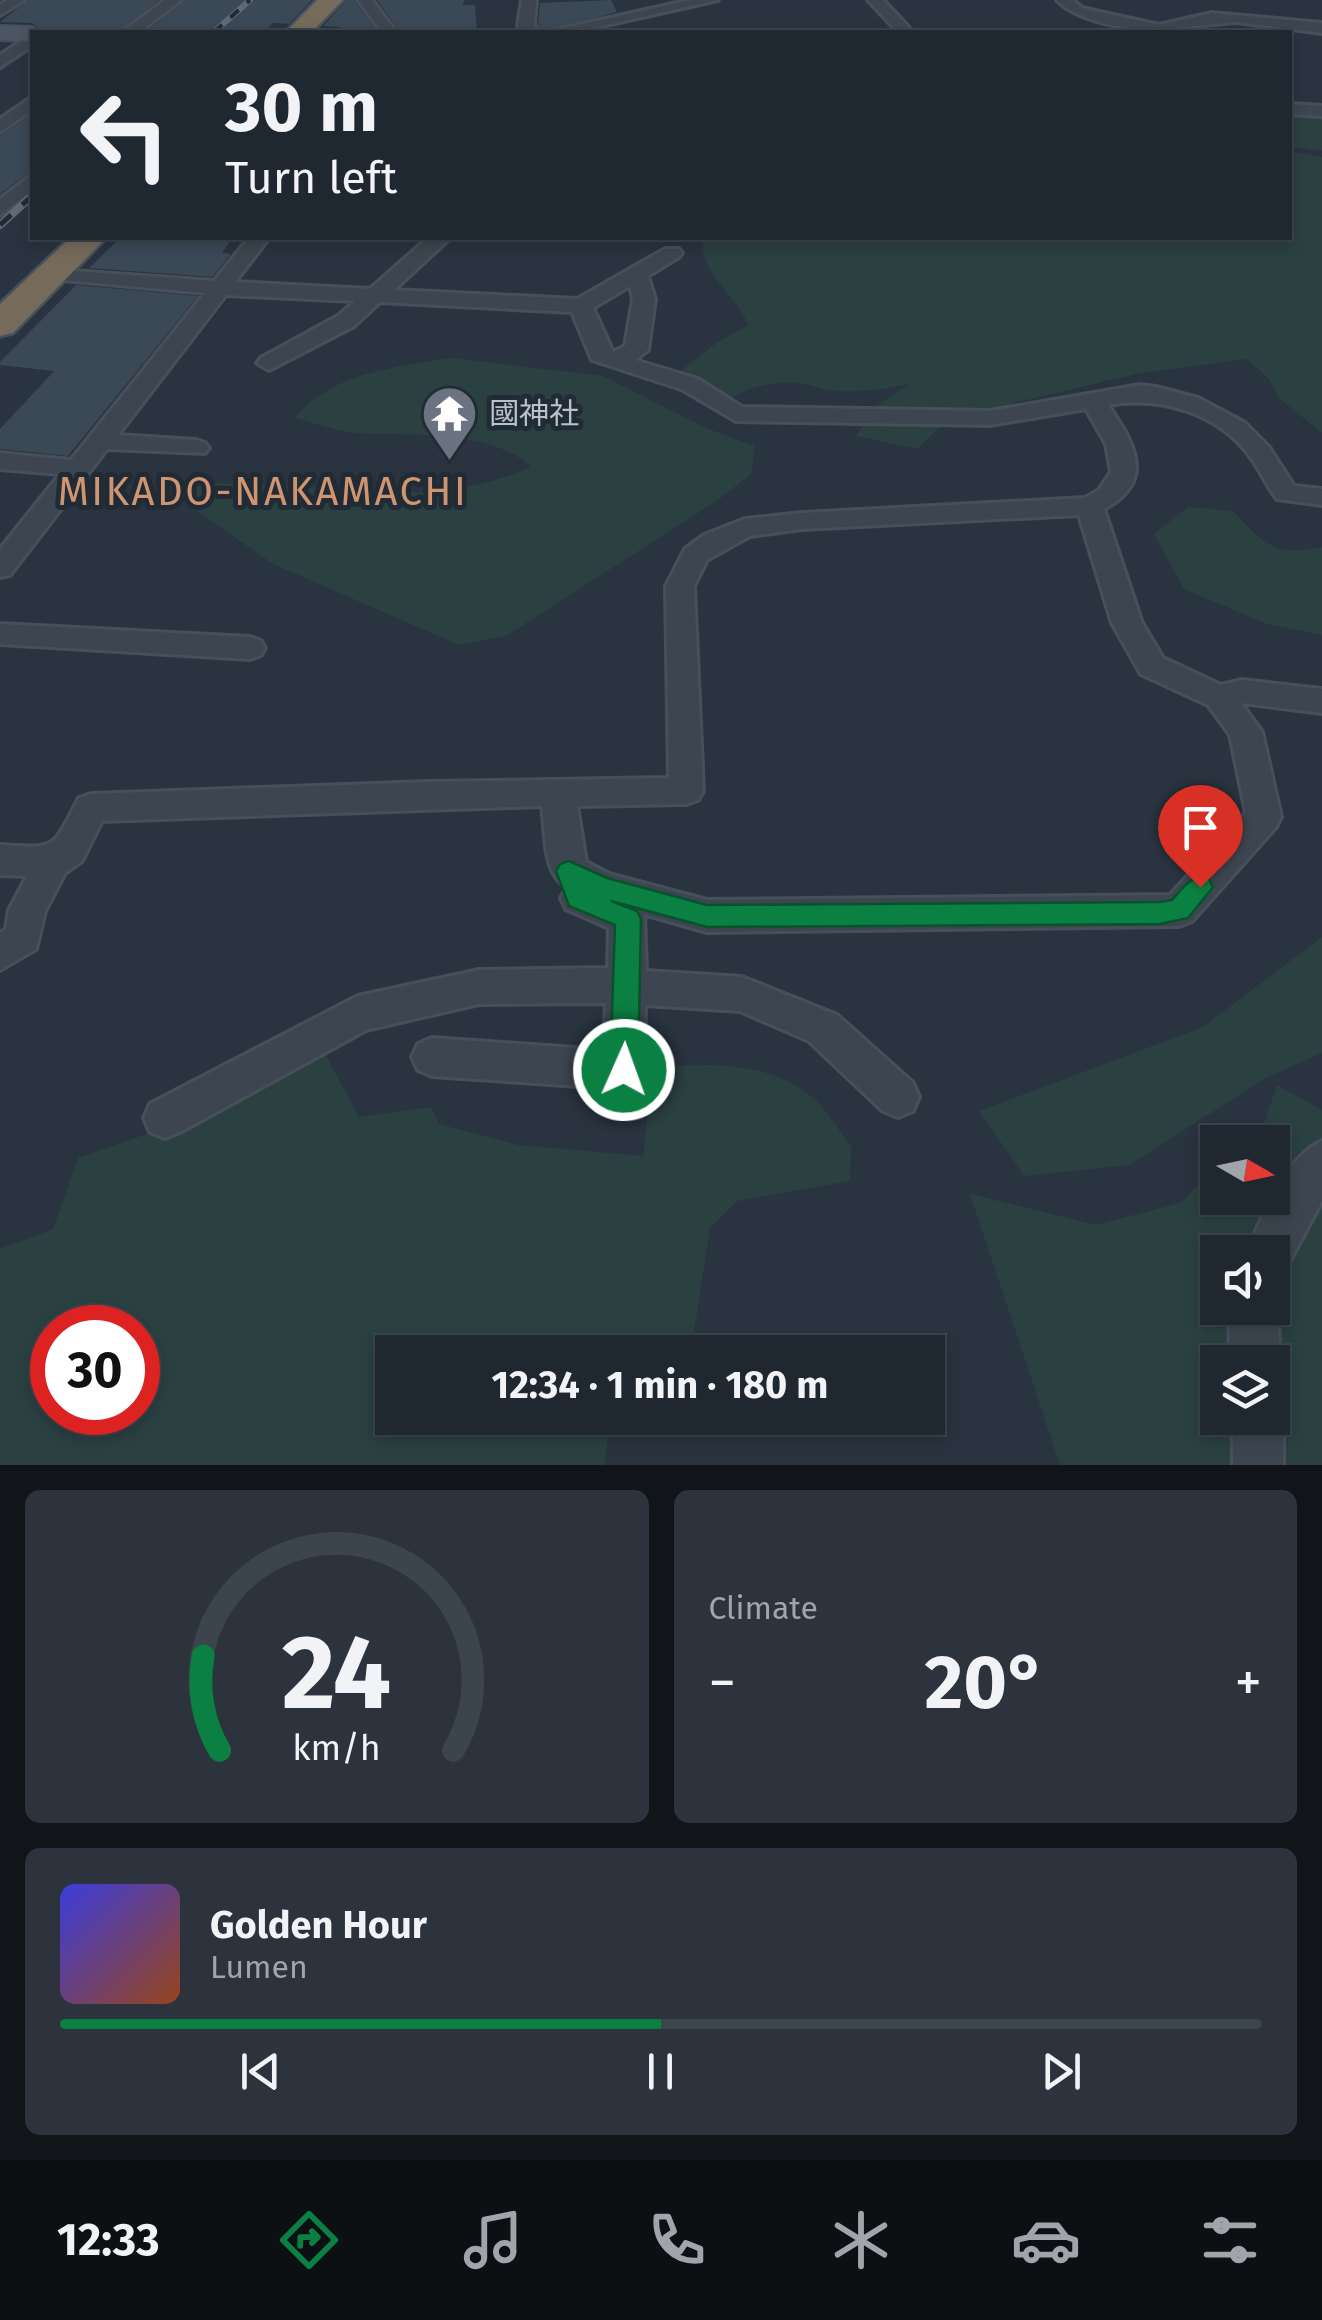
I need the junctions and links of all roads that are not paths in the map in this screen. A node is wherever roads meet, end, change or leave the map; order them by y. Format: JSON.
{"nodes":[{"id":1,"x":17,"y":0,"type":"edge"},
{"id":2,"x":174,"y":0,"type":"edge"},
{"id":3,"x":331,"y":0,"type":"edge"},
{"id":4,"x":366,"y":0,"type":"edge"},
{"id":5,"x":529,"y":0,"type":"edge"},
{"id":6,"x":875,"y":0,"type":"edge"},
{"id":7,"x":1064,"y":0,"type":"edge"},
{"id":8,"x":702,"y":5,"type":"edge"},
{"id":9,"x":0,"y":11,"type":"edge"},
{"id":10,"x":1322,"y":28,"type":"edge"},
{"id":11,"x":133,"y":30,"type":"edge"},
{"id":12,"x":300,"y":30,"type":"edge"},
{"id":13,"x":388,"y":30,"type":"edge"},
{"id":14,"x":532,"y":30,"type":"edge"},
{"id":15,"x":566,"y":30,"type":"edge"},
{"id":16,"x":904,"y":30,"type":"edge"},
{"id":17,"x":1159,"y":30,"type":"edge"},
{"id":18,"x":1164,"y":30,"type":"edge"},
{"id":19,"x":0,"y":33,"type":"edge"},
{"id":20,"x":30,"y":36,"type":"edge"},
{"id":21,"x":30,"y":38,"type":"edge"},
{"id":22,"x":0,"y":62,"type":"edge"},
{"id":23,"x":30,"y":104,"type":"edge"},
{"id":24,"x":1292,"y":109,"type":"edge"},
{"id":25,"x":1322,"y":111,"type":"edge"},
{"id":26,"x":0,"y":127,"type":"edge"},
{"id":27,"x":30,"y":129,"type":"edge"},
{"id":28,"x":30,"y":183,"type":"edge"},
{"id":29,"x":0,"y":210,"type":"edge"},
{"id":30,"x":87,"y":240,"type":"edge"},
{"id":31,"x":258,"y":240,"type":"edge"},
{"id":32,"x":438,"y":240,"type":"edge"},
{"id":33,"x":672,"y":253,"type":"dead end"},
{"id":34,"x":52,"y":273,"type":"junction"},
{"id":35,"x":638,"y":274,"type":"junction"},
{"id":36,"x":222,"y":288,"type":"junction"},
{"id":37,"x":375,"y":294,"type":"junction"},
{"id":38,"x":581,"y":306,"type":"junction"},
{"id":39,"x":0,"y":325,"type":"edge"},
{"id":40,"x":613,"y":361,"type":"junction"},
{"id":41,"x":269,"y":363,"type":"dead end"},
{"id":42,"x":1091,"y":399,"type":"junction"},
{"id":43,"x":108,"y":442,"type":"junction"},
{"id":44,"x":196,"y":448,"type":"dead end"},
{"id":45,"x":0,"y":461,"type":"edge"},
{"id":46,"x":79,"y":468,"type":"junction"},
{"id":47,"x":1322,"y":498,"type":"edge"},
{"id":48,"x":1090,"y":506,"type":"junction"},
{"id":49,"x":0,"y":568,"type":"edge"},
{"id":50,"x":0,"y":634,"type":"edge"},
{"id":51,"x":250,"y":648,"type":"dead end"},
{"id":52,"x":1219,"y":698,"type":"junction"},
{"id":53,"x":1322,"y":701,"type":"edge"},
{"id":54,"x":558,"y":795,"type":"junction"},
{"id":55,"x":0,"y":860,"type":"edge"},
{"id":56,"x":52,"y":863,"type":"junction"},
{"id":57,"x":569,"y":871,"type":"junction"},
{"id":58,"x":0,"y":954,"type":"edge"},
{"id":59,"x":627,"y":988,"type":"junction"},
{"id":60,"x":432,"y":1057,"type":"dead end"},
{"id":61,"x":898,"y":1097,"type":"dead end"},
{"id":62,"x":165,"y":1118,"type":"dead end"},
{"id":63,"x":1322,"y":1162,"type":"edge"},
{"id":64,"x":1278,"y":1235,"type":"edge"},
{"id":65,"x":1258,"y":1435,"type":"edge"},
{"id":66,"x":1258,"y":1465,"type":"edge"}],
"edges":[{"from":1,"to":9,"type":"street"},
{"from":2,"to":11,"type":"street"},
{"from":3,"to":12,"type":"highway"},
{"from":4,"to":13,"type":"street"},
{"from":5,"to":14,"type":"street"},
{"from":6,"to":16,"type":"street"},
{"from":7,"to":17,"type":"street"},
{"from":8,"to":15,"type":"street"},
{"from":10,"to":18,"type":"street"},
{"from":19,"to":20,"type":"main road"},
{"from":21,"to":22,"type":"street"},
{"from":23,"to":26,"type":"street"},
{"from":24,"to":25,"type":"street"},
{"from":26,"to":27,"type":"street"},
{"from":28,"to":29,"type":"street"},
{"from":30,"to":34,"type":"highway"},
{"from":31,"to":36,"type":"street"},
{"from":32,"to":37,"type":"street"},
{"from":33,"to":35,"type":"street"},
{"from":34,"to":36,"type":"street"},
{"from":34,"to":39,"type":"highway"},
{"from":35,"to":38,"type":"street"},
{"from":35,"to":40,"type":"street"},
{"from":36,"to":37,"type":"street"},
{"from":36,"to":43,"type":"street"},
{"from":37,"to":38,"type":"street"},
{"from":37,"to":41,"type":"street"},
{"from":38,"to":40,"type":"street"},
{"from":40,"to":42,"type":"street"},
{"from":42,"to":47,"type":"street"},
{"from":42,"to":48,"type":"street"},
{"from":43,"to":44,"type":"street"},
{"from":43,"to":46,"type":"street"},
{"from":45,"to":46,"type":"street"},
{"from":46,"to":49,"type":"street"},
{"from":48,"to":52,"type":"street"},
{"from":48,"to":54,"type":"street"},
{"from":50,"to":51,"type":"street"},
{"from":52,"to":53,"type":"street"},
{"from":52,"to":57,"type":"street"},
{"from":54,"to":56,"type":"street"},
{"from":54,"to":57,"type":"street"},
{"from":55,"to":56,"type":"street"},
{"from":56,"to":58,"type":"street"},
{"from":57,"to":59,"type":"street"},
{"from":59,"to":60,"type":"street"},
{"from":59,"to":61,"type":"street"},
{"from":59,"to":62,"type":"street"},
{"from":63,"to":64,"type":"street"},
{"from":65,"to":66,"type":"street"}]}
